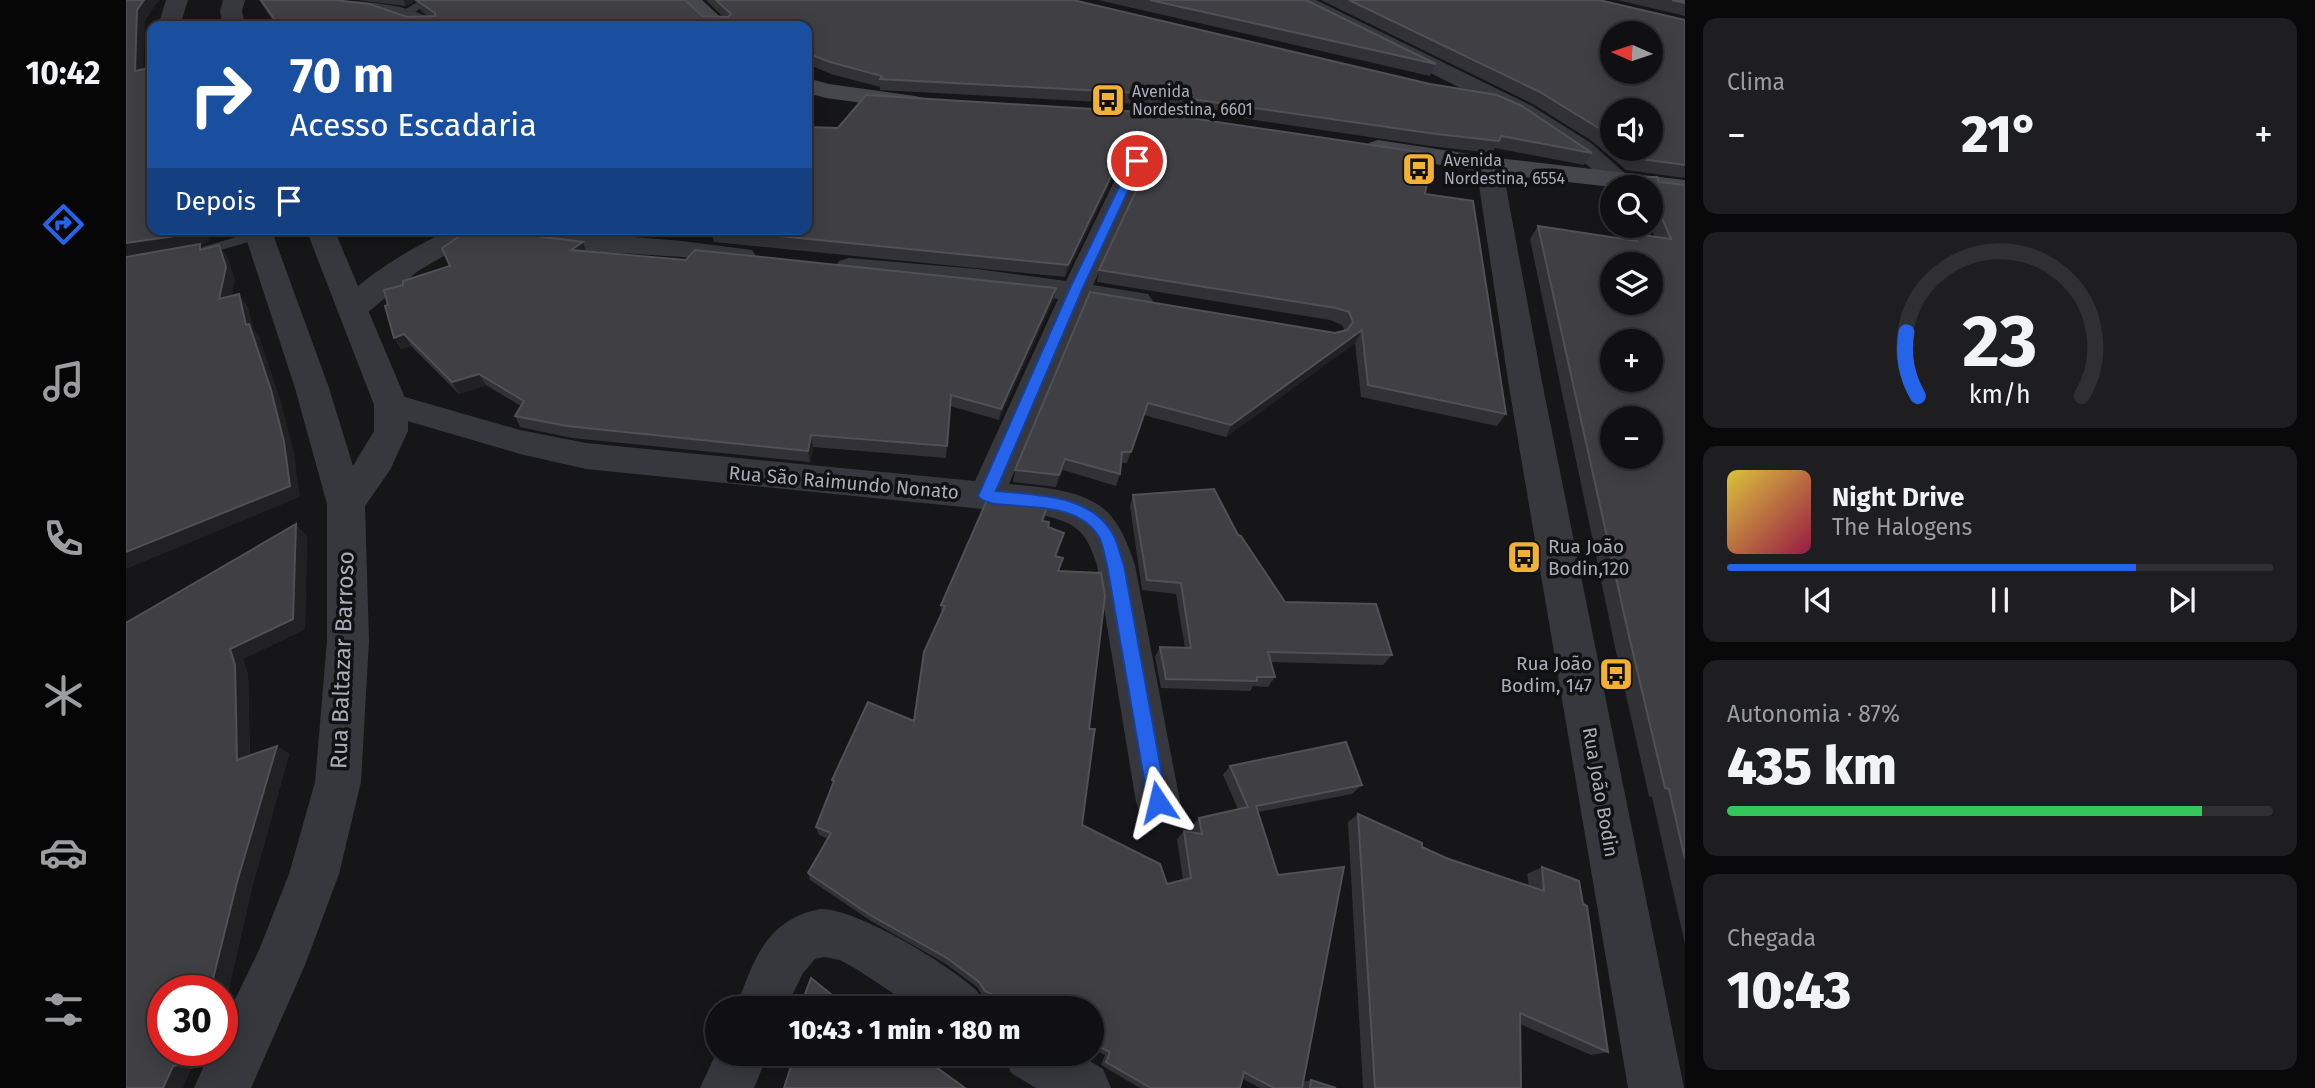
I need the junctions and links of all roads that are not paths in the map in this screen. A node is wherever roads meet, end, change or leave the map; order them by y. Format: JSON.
{"nodes":[{"id":1,"x":177,"y":0,"type":"edge"},
{"id":2,"x":234,"y":0,"type":"edge"},
{"id":3,"x":318,"y":0,"type":"edge"},
{"id":4,"x":429,"y":0,"type":"edge"},
{"id":5,"x":690,"y":0,"type":"edge"},
{"id":6,"x":1300,"y":0,"type":"edge"},
{"id":7,"x":403,"y":15,"type":"junction"},
{"id":8,"x":171,"y":21,"type":"edge"},
{"id":9,"x":232,"y":21,"type":"edge"},
{"id":10,"x":417,"y":21,"type":"edge"},
{"id":11,"x":713,"y":21,"type":"edge"},
{"id":12,"x":1425,"y":86,"type":"edge"},
{"id":13,"x":812,"y":87,"type":"edge"},
{"id":14,"x":1498,"y":98,"type":"junction"},
{"id":15,"x":933,"y":104,"type":"edge"},
{"id":16,"x":1349,"y":144,"type":"edge"},
{"id":17,"x":1137,"y":161,"type":"dead end"},
{"id":18,"x":1489,"y":165,"type":"junction"},
{"id":19,"x":1613,"y":175,"type":"edge"},
{"id":20,"x":1600,"y":180,"type":"edge"},
{"id":21,"x":1663,"y":186,"type":"edge"},
{"id":22,"x":1685,"y":188,"type":"edge"},
{"id":23,"x":249,"y":235,"type":"edge"},
{"id":24,"x":260,"y":235,"type":"edge"},
{"id":25,"x":322,"y":235,"type":"edge"},
{"id":26,"x":461,"y":235,"type":"edge"},
{"id":27,"x":517,"y":235,"type":"edge"},
{"id":28,"x":657,"y":235,"type":"edge"},
{"id":29,"x":682,"y":249,"type":"junction"},
{"id":30,"x":180,"y":256,"type":"edge"},
{"id":31,"x":764,"y":259,"type":"edge"},
{"id":32,"x":817,"y":264,"type":"edge"},
{"id":33,"x":1076,"y":290,"type":"junction"},
{"id":34,"x":1169,"y":306,"type":"edge"},
{"id":35,"x":352,"y":310,"type":"junction"},
{"id":36,"x":391,"y":405,"type":"junction"},
{"id":37,"x":986,"y":496,"type":"junction"},
{"id":38,"x":346,"y":504,"type":"junction"},
{"id":39,"x":1158,"y":802,"type":"dead end"},
{"id":40,"x":766,"y":996,"type":"edge"},
{"id":41,"x":940,"y":996,"type":"edge"},
{"id":42,"x":736,"y":1066,"type":"edge"},
{"id":43,"x":1049,"y":1066,"type":"edge"},
{"id":44,"x":222,"y":1088,"type":"edge"},
{"id":45,"x":727,"y":1088,"type":"edge"},
{"id":46,"x":1084,"y":1088,"type":"edge"},
{"id":47,"x":1656,"y":1088,"type":"edge"}],
"edges":[{"from":1,"to":8,"type":"street"},
{"from":2,"to":9,"type":"street"},
{"from":3,"to":7,"type":"street"},
{"from":4,"to":7,"type":"lane"},
{"from":5,"to":11,"type":"main road"},
{"from":6,"to":14,"type":"street"},
{"from":7,"to":10,"type":"street"},
{"from":12,"to":14,"type":"street"},
{"from":13,"to":15,"type":"main road"},
{"from":14,"to":19,"type":"street"},
{"from":16,"to":18,"type":"main road"},
{"from":17,"to":33,"type":"street"},
{"from":18,"to":20,"type":"main road"},
{"from":18,"to":47,"type":"street","name":"Rua João Bodin"},
{"from":21,"to":22,"type":"main road"},
{"from":23,"to":30,"type":"lane"},
{"from":24,"to":38,"type":"street","name":"Rua Baltazar Barroso"},
{"from":25,"to":35,"type":"street"},
{"from":26,"to":35,"type":"street"},
{"from":27,"to":29,"type":"street"},
{"from":28,"to":29,"type":"street"},
{"from":29,"to":31,"type":"street"},
{"from":32,"to":33,"type":"street"},
{"from":33,"to":34,"type":"street"},
{"from":33,"to":37,"type":"street"},
{"from":35,"to":36,"type":"street"},
{"from":36,"to":37,"type":"street","name":"Rua São Raimundo Nonato"},
{"from":36,"to":38,"type":"street"},
{"from":37,"to":39,"type":"street","name":"Rua São Raimundo Nonato"},
{"from":38,"to":44,"type":"street","name":"Rua Baltazar Barroso"},
{"from":40,"to":41,"type":"street"},
{"from":42,"to":45,"type":"street"},
{"from":43,"to":46,"type":"street"}]}
